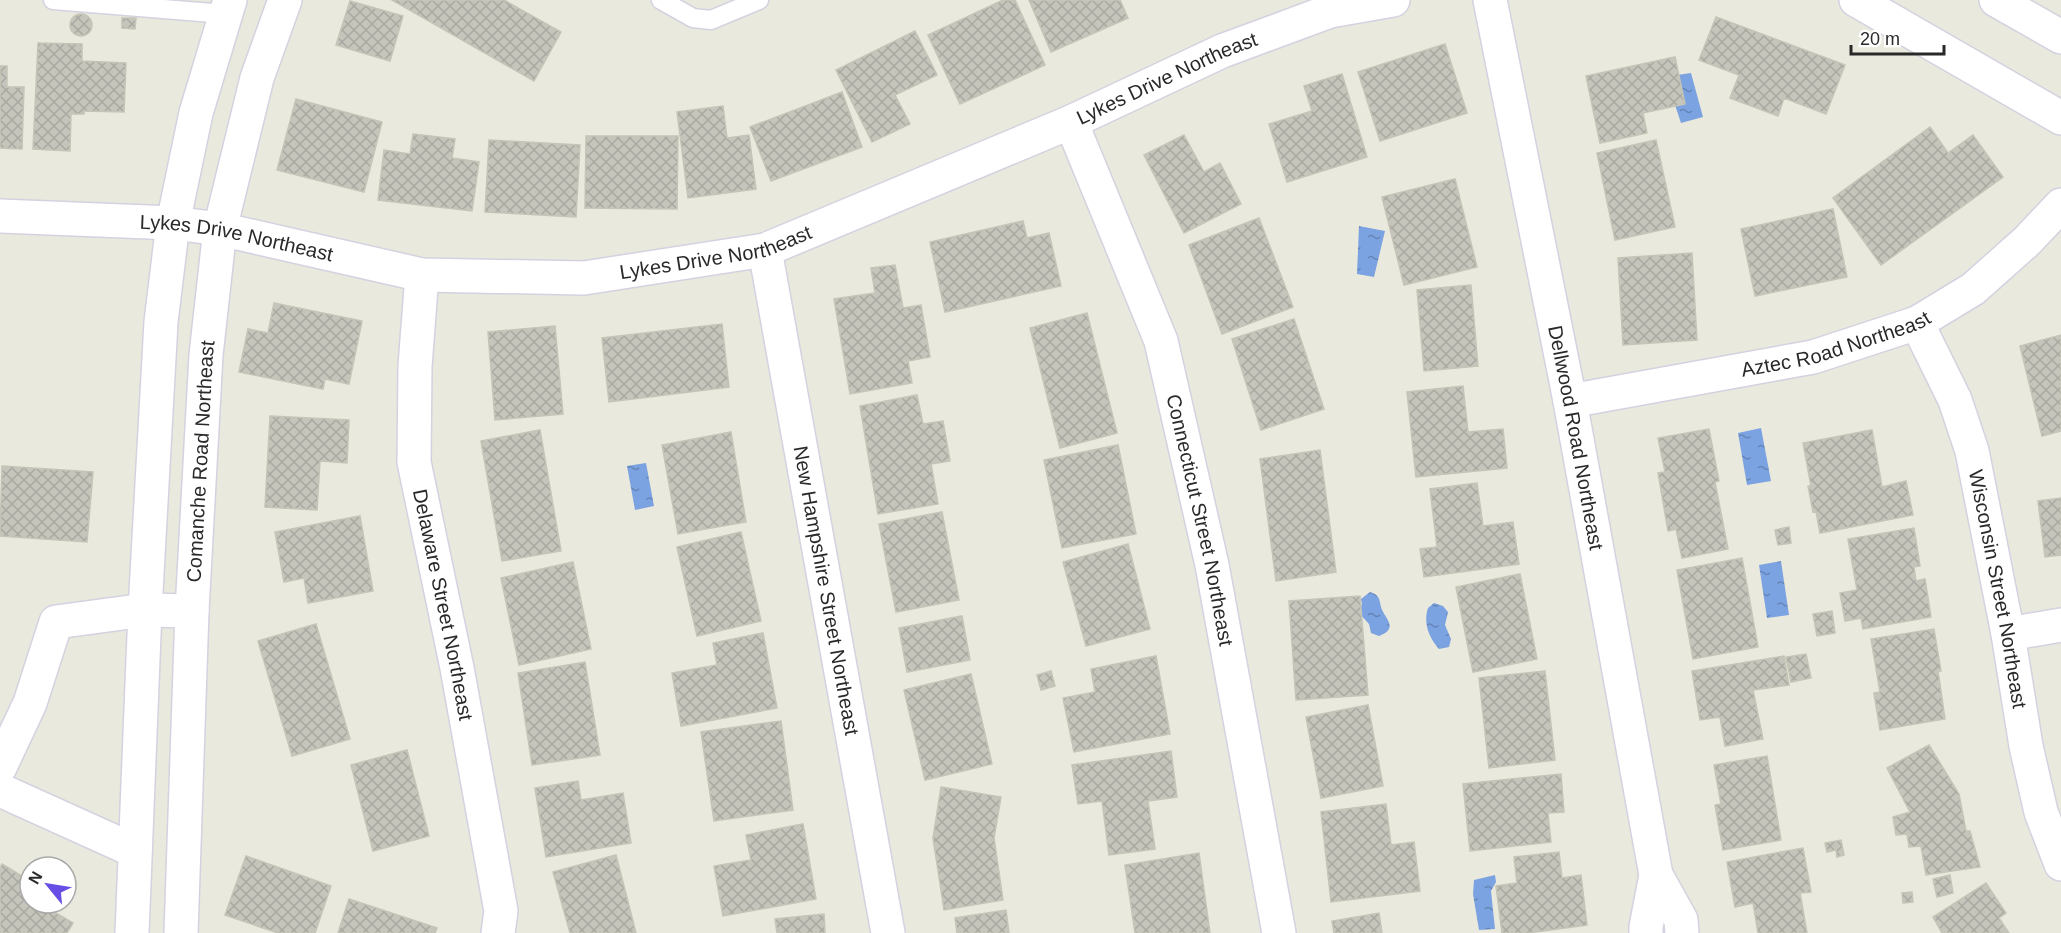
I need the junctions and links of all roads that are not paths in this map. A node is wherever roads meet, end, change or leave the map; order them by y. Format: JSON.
{"nodes":[{"id":1,"x":53,"y":0,"type":"edge"},
{"id":2,"x":285,"y":0,"type":"edge"},
{"id":3,"x":661,"y":0,"type":"edge"},
{"id":4,"x":759,"y":0,"type":"edge"},
{"id":5,"x":1393,"y":0,"type":"edge"},
{"id":6,"x":1490,"y":0,"type":"edge"},
{"id":7,"x":1856,"y":0,"type":"edge"},
{"id":8,"x":1996,"y":0,"type":"edge"},
{"id":9,"x":227,"y":7,"type":"edge"},
{"id":10,"x":2061,"y":37,"type":"edge"},
{"id":11,"x":2061,"y":118,"type":"edge"},
{"id":12,"x":1071,"y":122,"type":"junction"},
{"id":13,"x":2061,"y":205,"type":"edge"},
{"id":14,"x":0,"y":216,"type":"edge"},
{"id":15,"x":173,"y":223,"type":"junction"},
{"id":16,"x":220,"y":229,"type":"junction"},
{"id":17,"x":765,"y":250,"type":"junction"},
{"id":18,"x":422,"y":275,"type":"junction"},
{"id":19,"x":1917,"y":323,"type":"junction"},
{"id":20,"x":1570,"y":401,"type":"junction"},
{"id":21,"x":145,"y":610,"type":"junction"},
{"id":22,"x":192,"y":611,"type":"junction"},
{"id":23,"x":2061,"y":625,"type":"edge"},
{"id":24,"x":2008,"y":634,"type":"junction"},
{"id":25,"x":0,"y":767,"type":"edge"},
{"id":26,"x":0,"y":790,"type":"edge"},
{"id":27,"x":135,"y":851,"type":"junction"},
{"id":28,"x":2061,"y":864,"type":"edge"},
{"id":29,"x":1656,"y":875,"type":"junction"},
{"id":30,"x":132,"y":933,"type":"edge"},
{"id":31,"x":180,"y":933,"type":"edge"},
{"id":32,"x":498,"y":933,"type":"edge"},
{"id":33,"x":888,"y":933,"type":"edge"},
{"id":34,"x":1279,"y":933,"type":"edge"},
{"id":35,"x":1646,"y":933,"type":"edge"},
{"id":36,"x":1682,"y":933,"type":"edge"}],
"edges":[{"from":1,"to":9,"type":"lane"},
{"from":2,"to":16,"type":"street","name":"Comanche Road Northeast"},
{"from":3,"to":4,"type":"lane"},
{"from":5,"to":12,"type":"street","name":"Lykes Drive Northeast"},
{"from":6,"to":20,"type":"street","name":"Dellwood Road Northeast"},
{"from":7,"to":11,"type":"street"},
{"from":8,"to":10,"type":"street"},
{"from":9,"to":15,"type":"street"},
{"from":12,"to":17,"type":"street","name":"Lykes Drive Northeast"},
{"from":12,"to":34,"type":"street","name":"Connecticut Street Northeast"},
{"from":13,"to":19,"type":"street","name":"Aztec Road Northeast"},
{"from":14,"to":15,"type":"street","name":"Lykes Drive Northeast"},
{"from":15,"to":16,"type":"street","name":"Lykes Drive Northeast"},
{"from":15,"to":21,"type":"street"},
{"from":16,"to":18,"type":"street","name":"Lykes Drive Northeast"},
{"from":16,"to":22,"type":"street","name":"Comanche Road Northeast"},
{"from":17,"to":18,"type":"street","name":"Lykes Drive Northeast"},
{"from":17,"to":33,"type":"street","name":"New Hampshire Street Northeast"},
{"from":18,"to":32,"type":"street","name":"Delaware Street Northeast"},
{"from":19,"to":20,"type":"street","name":"Aztec Road Northeast"},
{"from":19,"to":24,"type":"street","name":"Wisconsin Street Northeast"},
{"from":20,"to":29,"type":"street","name":"Dellwood Road Northeast"},
{"from":21,"to":22,"type":"street"},
{"from":21,"to":25,"type":"street"},
{"from":21,"to":27,"type":"street"},
{"from":22,"to":31,"type":"street","name":"Comanche Road Northeast"},
{"from":23,"to":24,"type":"street"},
{"from":24,"to":28,"type":"street","name":"Wisconsin Street Northeast"},
{"from":26,"to":27,"type":"street"},
{"from":27,"to":30,"type":"street"},
{"from":29,"to":35,"type":"street","name":"Dellwood Road Northeast"},
{"from":29,"to":36,"type":"street","name":"Dellwood Road Northeast"}]}
